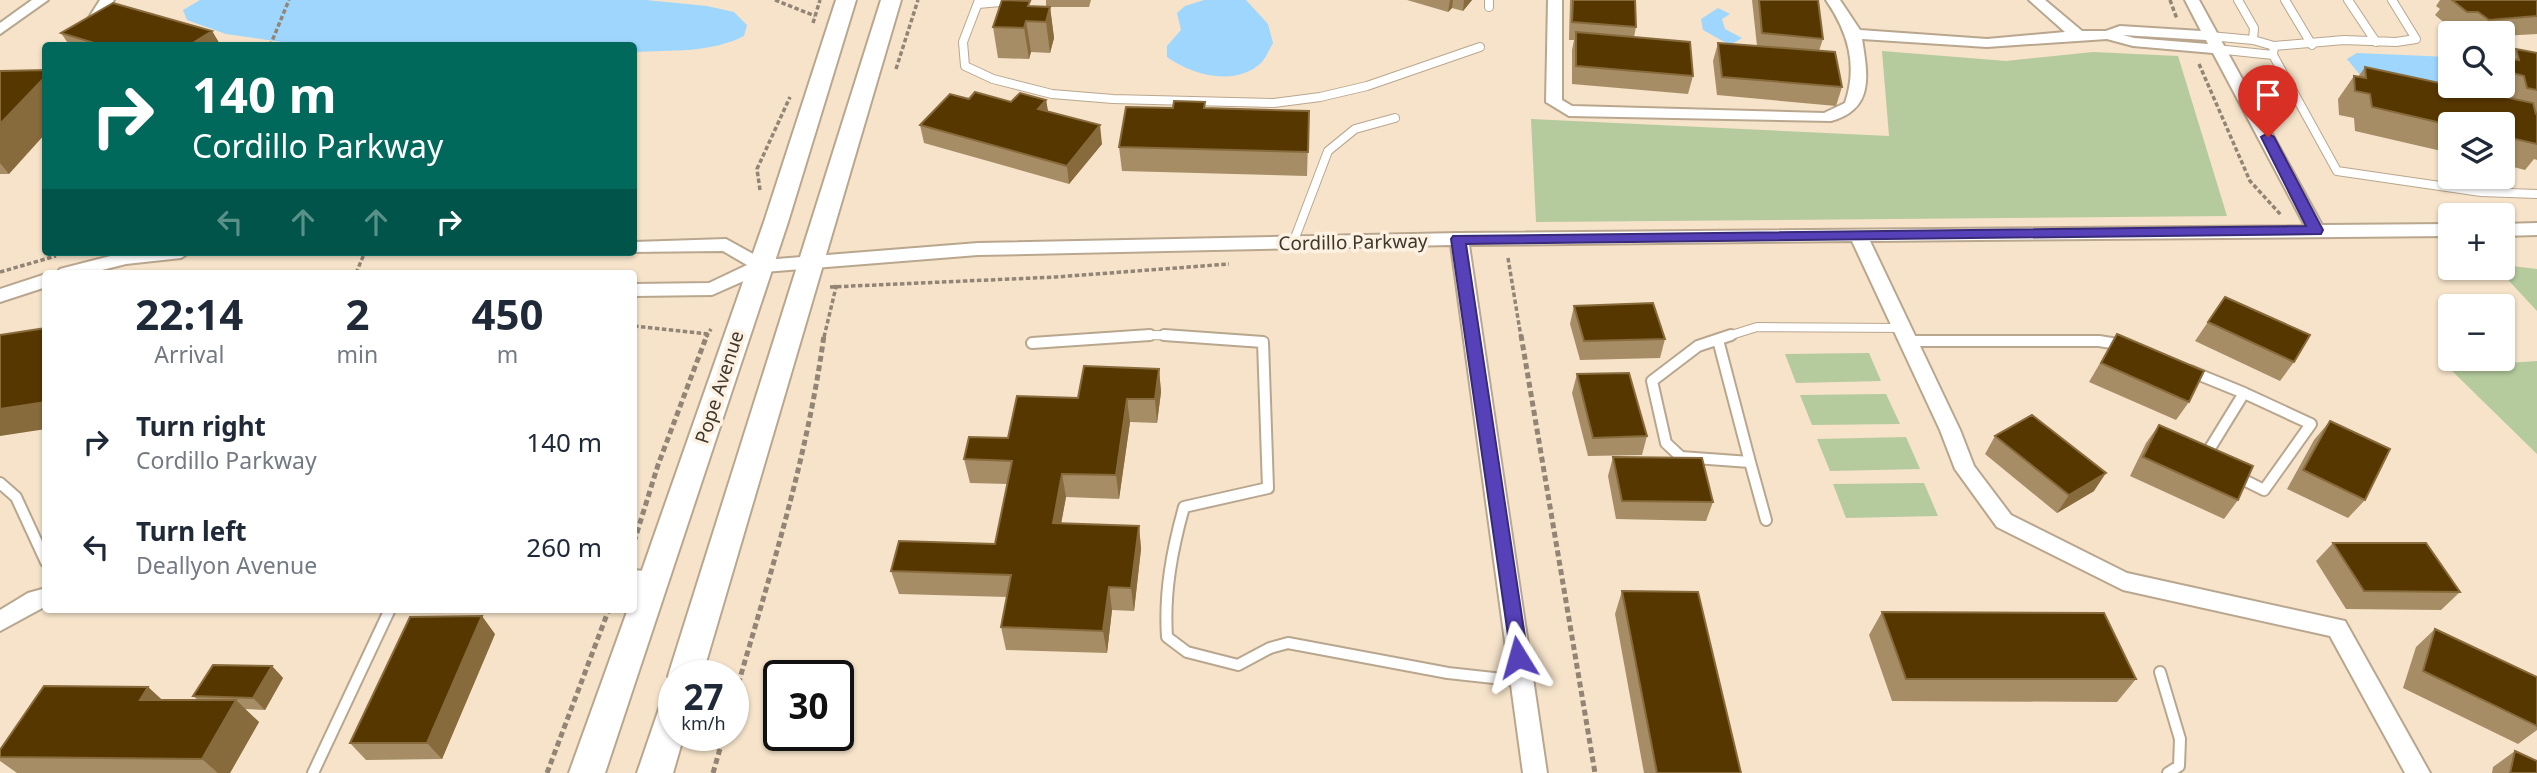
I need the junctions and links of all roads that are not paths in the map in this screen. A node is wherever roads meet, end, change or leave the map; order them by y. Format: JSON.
{"nodes":[{"id":1,"x":22,"y":0,"type":"edge"},
{"id":2,"x":41,"y":0,"type":"edge"},
{"id":3,"x":107,"y":0,"type":"edge"},
{"id":4,"x":846,"y":0,"type":"edge"},
{"id":5,"x":891,"y":0,"type":"edge"},
{"id":6,"x":1023,"y":0,"type":"edge"},
{"id":7,"x":1555,"y":0,"type":"edge"},
{"id":8,"x":1833,"y":0,"type":"edge"},
{"id":9,"x":2036,"y":0,"type":"edge"},
{"id":10,"x":2192,"y":0,"type":"edge"},
{"id":11,"x":2238,"y":0,"type":"edge"},
{"id":12,"x":2285,"y":0,"type":"edge"},
{"id":13,"x":2348,"y":0,"type":"edge"},
{"id":14,"x":2392,"y":0,"type":"edge"},
{"id":15,"x":979,"y":2,"type":"edge"},
{"id":16,"x":0,"y":14,"type":"edge"},
{"id":17,"x":0,"y":30,"type":"edge"},
{"id":18,"x":1854,"y":34,"type":"junction"},
{"id":19,"x":2078,"y":35,"type":"junction"},
{"id":20,"x":2253,"y":40,"type":"junction"},
{"id":21,"x":81,"y":42,"type":"edge"},
{"id":22,"x":2376,"y":42,"type":"junction"},
{"id":23,"x":2213,"y":43,"type":"junction"},
{"id":24,"x":2312,"y":45,"type":"junction"},
{"id":25,"x":1480,"y":47,"type":"dead end"},
{"id":26,"x":2273,"y":51,"type":"junction"},
{"id":27,"x":1395,"y":118,"type":"dead end"},
{"id":28,"x":2537,"y":194,"type":"edge"},
{"id":29,"x":2537,"y":229,"type":"edge"},
{"id":30,"x":2316,"y":230,"type":"junction"},
{"id":31,"x":2438,"y":230,"type":"edge"},
{"id":32,"x":2515,"y":230,"type":"edge"},
{"id":33,"x":1858,"y":235,"type":"junction"},
{"id":34,"x":1293,"y":243,"type":"junction"},
{"id":35,"x":637,"y":248,"type":"edge"},
{"id":36,"x":1460,"y":249,"type":"junction"},
{"id":37,"x":144,"y":256,"type":"edge"},
{"id":38,"x":813,"y":262,"type":"junction"},
{"id":39,"x":761,"y":266,"type":"junction"},
{"id":40,"x":78,"y":270,"type":"edge"},
{"id":41,"x":42,"y":281,"type":"edge"},
{"id":42,"x":637,"y":290,"type":"edge"},
{"id":43,"x":42,"y":291,"type":"edge"},
{"id":44,"x":1,"y":296,"type":"edge"},
{"id":45,"x":1906,"y":334,"type":"junction"},
{"id":46,"x":1717,"y":340,"type":"junction"},
{"id":47,"x":1032,"y":343,"type":"dead end"},
{"id":48,"x":2139,"y":351,"type":"edge"},
{"id":49,"x":2176,"y":365,"type":"edge"},
{"id":50,"x":2244,"y":393,"type":"junction"},
{"id":51,"x":1750,"y":462,"type":"junction"},
{"id":52,"x":2215,"y":466,"type":"edge"},
{"id":53,"x":2227,"y":472,"type":"edge"},
{"id":54,"x":0,"y":483,"type":"edge"},
{"id":55,"x":1766,"y":520,"type":"dead end"},
{"id":56,"x":42,"y":553,"type":"edge"},
{"id":57,"x":644,"y":579,"type":"edge"},
{"id":58,"x":42,"y":598,"type":"edge"},
{"id":59,"x":637,"y":603,"type":"edge"},
{"id":60,"x":388,"y":613,"type":"edge"},
{"id":61,"x":634,"y":613,"type":"edge"},
{"id":62,"x":0,"y":622,"type":"edge"},
{"id":63,"x":690,"y":660,"type":"edge"},
{"id":64,"x":2160,"y":672,"type":"dead end"},
{"id":65,"x":1522,"y":681,"type":"junction"},
{"id":66,"x":661,"y":751,"type":"edge"},
{"id":67,"x":313,"y":773,"type":"edge"},
{"id":68,"x":587,"y":773,"type":"edge"},
{"id":69,"x":654,"y":773,"type":"edge"},
{"id":70,"x":1535,"y":773,"type":"edge"},
{"id":71,"x":2168,"y":773,"type":"edge"},
{"id":72,"x":2418,"y":773,"type":"edge"}],
"edges":[{"from":1,"to":16,"type":"street"},
{"from":2,"to":17,"type":"street"},
{"from":3,"to":21,"type":"street"},
{"from":4,"to":39,"type":"main road","name":"Pope Avenue"},
{"from":5,"to":38,"type":"main road"},
{"from":6,"to":15,"type":"lane"},
{"from":7,"to":18,"type":"street"},
{"from":8,"to":18,"type":"street"},
{"from":9,"to":19,"type":"street"},
{"from":10,"to":23,"type":"street"},
{"from":11,"to":20,"type":"lane"},
{"from":12,"to":24,"type":"lane"},
{"from":13,"to":22,"type":"lane"},
{"from":14,"to":22,"type":"lane"},
{"from":15,"to":25,"type":"lane"},
{"from":18,"to":19,"type":"street"},
{"from":19,"to":23,"type":"street"},
{"from":20,"to":23,"type":"lane"},
{"from":20,"to":26,"type":"lane"},
{"from":22,"to":24,"type":"lane"},
{"from":23,"to":26,"type":"lane"},
{"from":23,"to":30,"type":"street"},
{"from":24,"to":26,"type":"lane"},
{"from":26,"to":28,"type":"lane"},
{"from":27,"to":34,"type":"lane"},
{"from":29,"to":32,"type":"street"},
{"from":30,"to":31,"type":"street","name":"Cordillo Parkway"},
{"from":30,"to":33,"type":"street","name":"Cordillo Parkway"},
{"from":33,"to":36,"type":"street","name":"Cordillo Parkway"},
{"from":33,"to":45,"type":"street"},
{"from":34,"to":36,"type":"street","name":"Cordillo Parkway"},
{"from":34,"to":38,"type":"street","name":"Cordillo Parkway"},
{"from":35,"to":39,"type":"street"},
{"from":36,"to":65,"type":"street"},
{"from":37,"to":40,"type":"street"},
{"from":38,"to":39,"type":"street","name":"Cordillo Parkway"},
{"from":38,"to":63,"type":"main road"},
{"from":39,"to":42,"type":"street","name":"Cordillo Parkway"},
{"from":39,"to":57,"type":"main road","name":"Pope Avenue"},
{"from":41,"to":44,"type":"street"},
{"from":43,"to":44,"type":"street"},
{"from":45,"to":46,"type":"lane"},
{"from":45,"to":48,"type":"lane"},
{"from":45,"to":72,"type":"street"},
{"from":46,"to":51,"type":"lane"},
{"from":46,"to":51,"type":"lane"},
{"from":47,"to":65,"type":"lane"},
{"from":49,"to":50,"type":"lane"},
{"from":50,"to":52,"type":"lane"},
{"from":50,"to":53,"type":"lane"},
{"from":51,"to":55,"type":"lane"},
{"from":54,"to":56,"type":"lane"},
{"from":57,"to":59,"type":"main road","name":"Pope Avenue"},
{"from":58,"to":62,"type":"street"},
{"from":60,"to":67,"type":"lane"},
{"from":61,"to":68,"type":"main road","name":"Pope Avenue"},
{"from":64,"to":71,"type":"lane"},
{"from":65,"to":70,"type":"street"},
{"from":66,"to":69,"type":"main road"}]}
